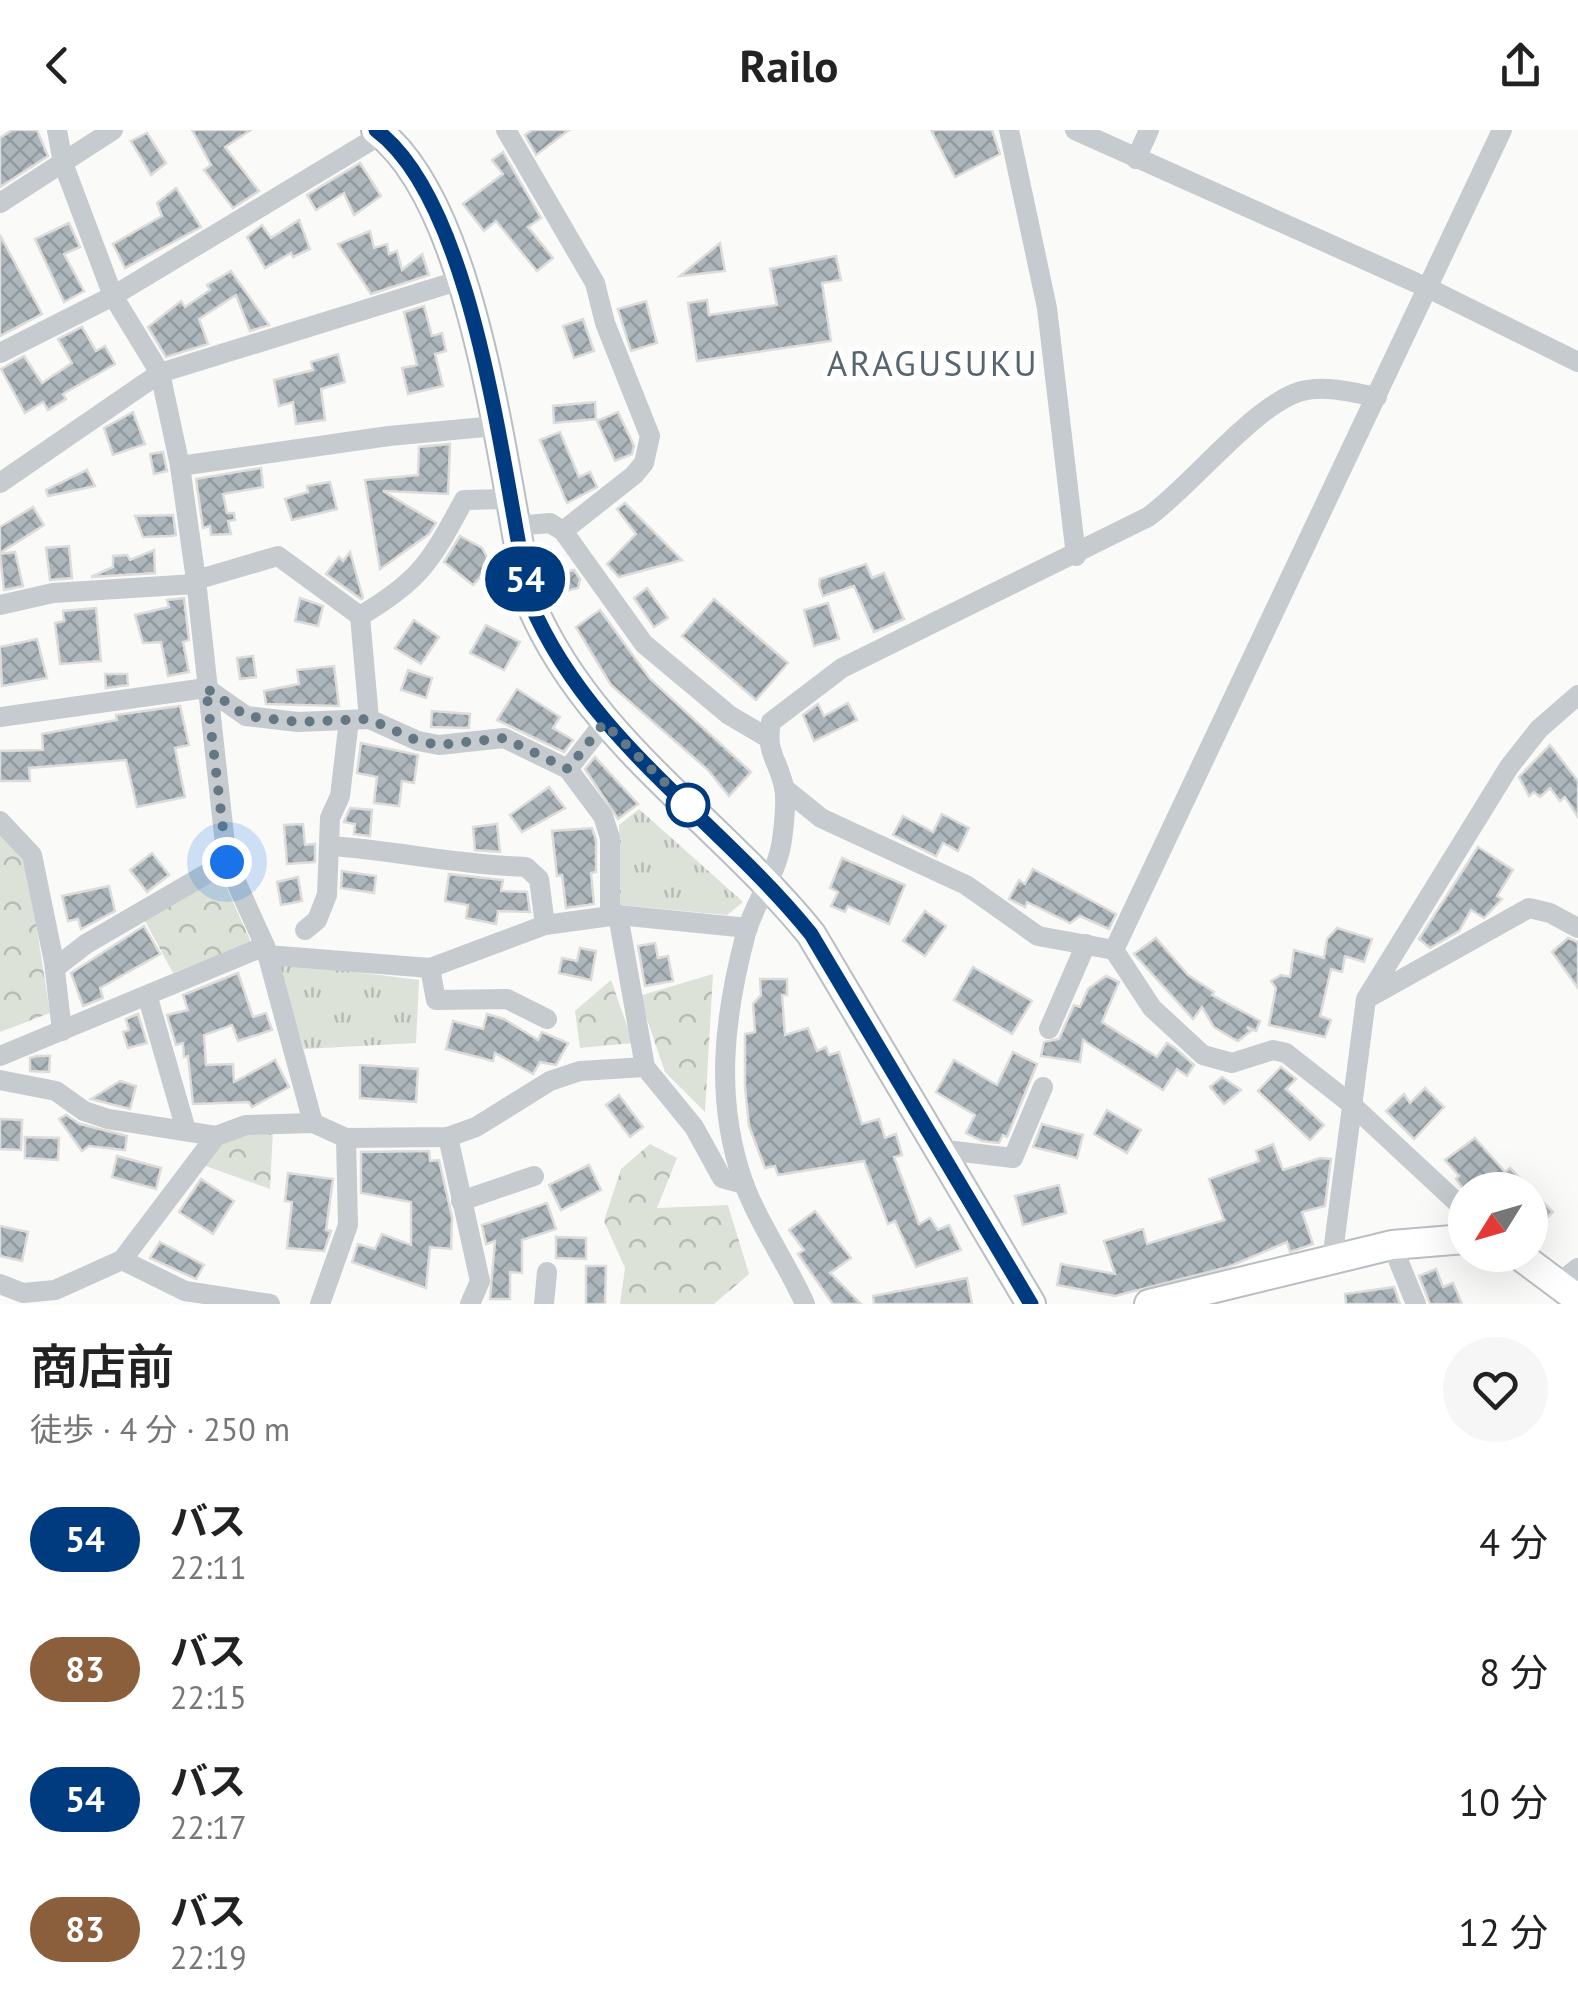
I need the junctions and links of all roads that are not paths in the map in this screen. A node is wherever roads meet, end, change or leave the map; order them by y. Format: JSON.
{"nodes":[{"id":1,"x":57,"y":130,"type":"edge"},
{"id":2,"x":113,"y":130,"type":"edge"},
{"id":3,"x":506,"y":130,"type":"edge"},
{"id":4,"x":1009,"y":130,"type":"edge"},
{"id":5,"x":1074,"y":130,"type":"edge"},
{"id":6,"x":1149,"y":130,"type":"edge"},
{"id":7,"x":1502,"y":130,"type":"edge"},
{"id":8,"x":383,"y":131,"type":"edge"},
{"id":9,"x":1136,"y":159,"type":"junction"},
{"id":10,"x":63,"y":163,"type":"junction"},
{"id":11,"x":0,"y":203,"type":"edge"},
{"id":12,"x":464,"y":280,"type":"junction"},
{"id":13,"x":1430,"y":289,"type":"junction"},
{"id":14,"x":112,"y":296,"type":"junction"},
{"id":15,"x":0,"y":353,"type":"edge"},
{"id":16,"x":1578,"y":362,"type":"edge"},
{"id":17,"x":160,"y":374,"type":"junction"},
{"id":18,"x":1377,"y":397,"type":"junction"},
{"id":19,"x":495,"y":426,"type":"junction"},
{"id":20,"x":180,"y":466,"type":"junction"},
{"id":21,"x":0,"y":483,"type":"edge"},
{"id":22,"x":512,"y":512,"type":"junction"},
{"id":23,"x":563,"y":530,"type":"junction"},
{"id":24,"x":1076,"y":556,"type":"junction"},
{"id":25,"x":195,"y":582,"type":"junction"},
{"id":26,"x":0,"y":605,"type":"edge"},
{"id":27,"x":360,"y":616,"type":"junction"},
{"id":28,"x":206,"y":688,"type":"junction"},
{"id":29,"x":1578,"y":696,"type":"edge"},
{"id":30,"x":0,"y":717,"type":"edge"},
{"id":31,"x":359,"y":719,"type":"junction"},
{"id":32,"x":604,"y":723,"type":"junction"},
{"id":33,"x":768,"y":738,"type":"junction"},
{"id":34,"x":568,"y":769,"type":"junction"},
{"id":35,"x":784,"y":788,"type":"junction"},
{"id":36,"x":0,"y":822,"type":"edge"},
{"id":37,"x":332,"y":846,"type":"junction"},
{"id":38,"x":227,"y":862,"type":"junction"},
{"id":39,"x":770,"y":884,"type":"junction"},
{"id":40,"x":614,"y":916,"type":"junction"},
{"id":41,"x":546,"y":925,"type":"junction"},
{"id":42,"x":748,"y":928,"type":"junction"},
{"id":43,"x":1578,"y":928,"type":"edge"},
{"id":44,"x":306,"y":930,"type":"dead end"},
{"id":45,"x":1086,"y":944,"type":"junction"},
{"id":46,"x":266,"y":950,"type":"junction"},
{"id":47,"x":1114,"y":950,"type":"junction"},
{"id":48,"x":55,"y":968,"type":"junction"},
{"id":49,"x":430,"y":968,"type":"junction"},
{"id":50,"x":148,"y":998,"type":"junction"},
{"id":51,"x":1366,"y":1000,"type":"junction"},
{"id":52,"x":547,"y":1019,"type":"dead end"},
{"id":53,"x":1049,"y":1029,"type":"dead end"},
{"id":54,"x":62,"y":1030,"type":"junction"},
{"id":55,"x":0,"y":1056,"type":"edge"},
{"id":56,"x":645,"y":1067,"type":"junction"},
{"id":57,"x":0,"y":1080,"type":"edge"},
{"id":58,"x":1043,"y":1087,"type":"dead end"},
{"id":59,"x":1351,"y":1104,"type":"junction"},
{"id":60,"x":313,"y":1123,"type":"junction"},
{"id":61,"x":186,"y":1130,"type":"junction"},
{"id":62,"x":216,"y":1136,"type":"junction"},
{"id":63,"x":448,"y":1137,"type":"junction"},
{"id":64,"x":346,"y":1138,"type":"junction"},
{"id":65,"x":937,"y":1148,"type":"junction"},
{"id":66,"x":534,"y":1176,"type":"dead end"},
{"id":67,"x":744,"y":1184,"type":"junction"},
{"id":68,"x":1448,"y":1194,"type":"edge"},
{"id":69,"x":460,"y":1202,"type":"junction"},
{"id":70,"x":1448,"y":1240,"type":"edge"},
{"id":71,"x":1392,"y":1244,"type":"junction"},
{"id":72,"x":122,"y":1260,"type":"junction"},
{"id":73,"x":1332,"y":1260,"type":"junction"},
{"id":74,"x":1548,"y":1270,"type":"edge"},
{"id":75,"x":546,"y":1272,"type":"dead end"},
{"id":76,"x":1572,"y":1283,"type":"edge"},
{"id":77,"x":0,"y":1284,"type":"edge"},
{"id":78,"x":270,"y":1304,"type":"edge"},
{"id":79,"x":320,"y":1304,"type":"edge"},
{"id":80,"x":470,"y":1304,"type":"edge"},
{"id":81,"x":544,"y":1304,"type":"edge"},
{"id":82,"x":805,"y":1304,"type":"edge"},
{"id":83,"x":1031,"y":1304,"type":"edge"},
{"id":84,"x":1149,"y":1304,"type":"edge"},
{"id":85,"x":1416,"y":1304,"type":"edge"}],
"edges":[{"from":1,"to":10,"type":"street"},
{"from":2,"to":10,"type":"street"},
{"from":3,"to":23,"type":"street"},
{"from":4,"to":24,"type":"street"},
{"from":5,"to":9,"type":"street"},
{"from":6,"to":9,"type":"street"},
{"from":7,"to":13,"type":"street"},
{"from":8,"to":12,"type":"main road"},
{"from":8,"to":14,"type":"street"},
{"from":9,"to":13,"type":"street"},
{"from":10,"to":11,"type":"street"},
{"from":10,"to":14,"type":"street"},
{"from":12,"to":17,"type":"street"},
{"from":12,"to":19,"type":"main road"},
{"from":13,"to":16,"type":"street"},
{"from":13,"to":18,"type":"street"},
{"from":14,"to":15,"type":"street"},
{"from":14,"to":17,"type":"street"},
{"from":17,"to":20,"type":"street"},
{"from":17,"to":21,"type":"street"},
{"from":18,"to":24,"type":"street"},
{"from":18,"to":47,"type":"street"},
{"from":19,"to":20,"type":"street"},
{"from":19,"to":22,"type":"main road"},
{"from":20,"to":25,"type":"street"},
{"from":22,"to":23,"type":"street"},
{"from":22,"to":27,"type":"street"},
{"from":22,"to":32,"type":"main road"},
{"from":23,"to":33,"type":"street"},
{"from":24,"to":33,"type":"street"},
{"from":25,"to":26,"type":"street"},
{"from":25,"to":27,"type":"street"},
{"from":25,"to":28,"type":"street"},
{"from":27,"to":31,"type":"street"},
{"from":28,"to":30,"type":"street"},
{"from":28,"to":31,"type":"street"},
{"from":28,"to":38,"type":"street"},
{"from":29,"to":51,"type":"street"},
{"from":31,"to":34,"type":"street"},
{"from":31,"to":37,"type":"street"},
{"from":32,"to":34,"type":"street"},
{"from":32,"to":39,"type":"main road"},
{"from":33,"to":35,"type":"street"},
{"from":34,"to":40,"type":"street"},
{"from":35,"to":39,"type":"street"},
{"from":35,"to":45,"type":"street"},
{"from":36,"to":48,"type":"street"},
{"from":37,"to":41,"type":"street"},
{"from":37,"to":44,"type":"street"},
{"from":38,"to":46,"type":"street"},
{"from":38,"to":48,"type":"street"},
{"from":39,"to":42,"type":"street"},
{"from":39,"to":65,"type":"main road"},
{"from":40,"to":41,"type":"street"},
{"from":40,"to":42,"type":"street"},
{"from":40,"to":56,"type":"street"},
{"from":41,"to":49,"type":"street"},
{"from":42,"to":67,"type":"street"},
{"from":43,"to":51,"type":"street"},
{"from":45,"to":47,"type":"street"},
{"from":45,"to":53,"type":"street"},
{"from":46,"to":49,"type":"street"},
{"from":46,"to":50,"type":"street"},
{"from":46,"to":60,"type":"street"},
{"from":47,"to":59,"type":"street"},
{"from":48,"to":54,"type":"street"},
{"from":49,"to":52,"type":"street"},
{"from":50,"to":54,"type":"street"},
{"from":50,"to":61,"type":"street"},
{"from":51,"to":59,"type":"street"},
{"from":54,"to":55,"type":"street"},
{"from":56,"to":63,"type":"street"},
{"from":56,"to":67,"type":"street"},
{"from":57,"to":61,"type":"street"},
{"from":58,"to":65,"type":"street"},
{"from":59,"to":68,"type":"street"},
{"from":59,"to":73,"type":"street"},
{"from":60,"to":62,"type":"street"},
{"from":60,"to":64,"type":"street"},
{"from":61,"to":62,"type":"street"},
{"from":62,"to":72,"type":"street"},
{"from":63,"to":64,"type":"street"},
{"from":63,"to":69,"type":"street"},
{"from":64,"to":79,"type":"street"},
{"from":65,"to":83,"type":"main road"},
{"from":66,"to":69,"type":"street"},
{"from":67,"to":82,"type":"street"},
{"from":69,"to":80,"type":"street"},
{"from":70,"to":71,"type":"main road"},
{"from":71,"to":73,"type":"main road"},
{"from":71,"to":85,"type":"street"},
{"from":72,"to":77,"type":"street"},
{"from":72,"to":78,"type":"street"},
{"from":73,"to":84,"type":"main road"},
{"from":74,"to":76,"type":"main road"},
{"from":75,"to":81,"type":"street"}]}
